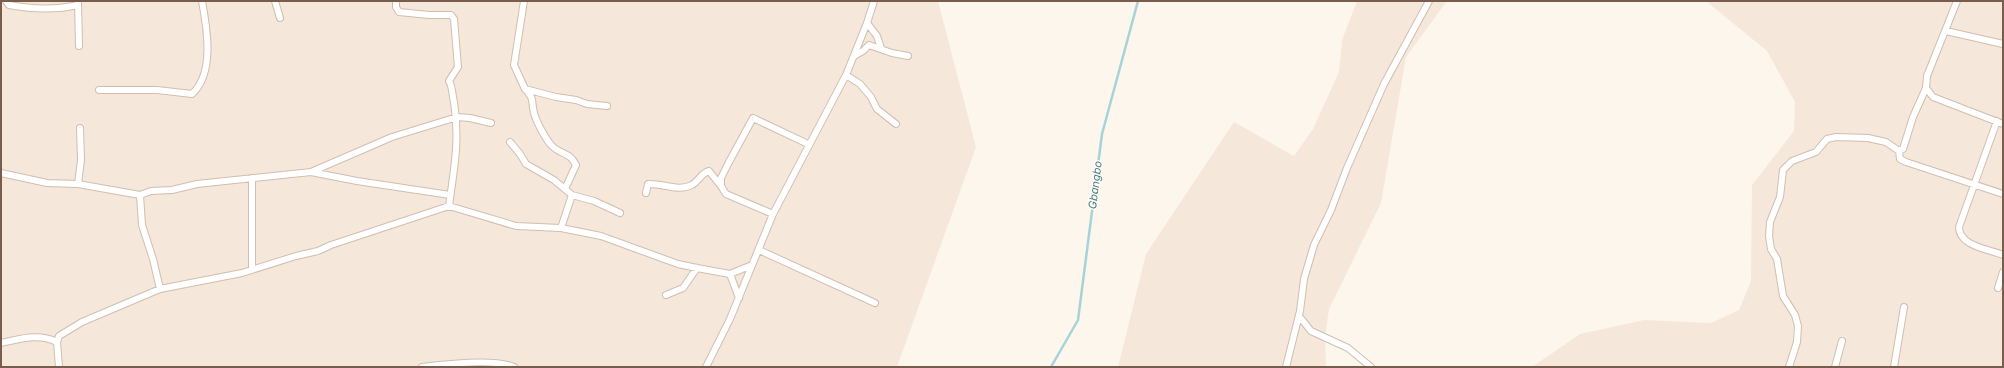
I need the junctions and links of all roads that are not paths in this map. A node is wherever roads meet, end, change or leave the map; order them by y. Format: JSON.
{"nodes":[{"id":1,"x":6,"y":1,"type":"edge"},
{"id":2,"x":202,"y":1,"type":"edge"},
{"id":3,"x":275,"y":1,"type":"edge"},
{"id":4,"x":396,"y":1,"type":"edge"},
{"id":5,"x":524,"y":1,"type":"edge"},
{"id":6,"x":874,"y":1,"type":"edge"},
{"id":7,"x":1429,"y":1,"type":"edge"},
{"id":8,"x":1957,"y":1,"type":"edge"},
{"id":9,"x":78,"y":3,"type":"edge"},
{"id":10,"x":280,"y":18,"type":"dead end"},
{"id":11,"x":867,"y":24,"type":"junction"},
{"id":12,"x":1946,"y":31,"type":"junction"},
{"id":13,"x":2003,"y":44,"type":"edge"},
{"id":14,"x":79,"y":46,"type":"dead end"},
{"id":15,"x":881,"y":48,"type":"junction"},
{"id":16,"x":854,"y":56,"type":"junction"},
{"id":17,"x":908,"y":56,"type":"dead end"},
{"id":18,"x":846,"y":75,"type":"junction"},
{"id":19,"x":1926,"y":88,"type":"junction"},
{"id":20,"x":525,"y":89,"type":"junction"},
{"id":21,"x":100,"y":90,"type":"dead end"},
{"id":22,"x":607,"y":106,"type":"dead end"},
{"id":23,"x":457,"y":117,"type":"junction"},
{"id":24,"x":2000,"y":122,"type":"edge"},
{"id":25,"x":491,"y":123,"type":"dead end"},
{"id":26,"x":896,"y":124,"type":"dead end"},
{"id":27,"x":80,"y":128,"type":"dead end"},
{"id":28,"x":510,"y":142,"type":"dead end"},
{"id":29,"x":808,"y":144,"type":"junction"},
{"id":30,"x":1899,"y":151,"type":"junction"},
{"id":31,"x":311,"y":172,"type":"junction"},
{"id":32,"x":1,"y":173,"type":"edge"},
{"id":33,"x":252,"y":178,"type":"junction"},
{"id":34,"x":78,"y":184,"type":"junction"},
{"id":35,"x":1974,"y":184,"type":"junction"},
{"id":36,"x":721,"y":186,"type":"junction"},
{"id":37,"x":566,"y":189,"type":"junction"},
{"id":38,"x":646,"y":193,"type":"dead end"},
{"id":39,"x":2003,"y":194,"type":"edge"},
{"id":40,"x":140,"y":195,"type":"junction"},
{"id":41,"x":572,"y":195,"type":"junction"},
{"id":42,"x":450,"y":196,"type":"junction"},
{"id":43,"x":449,"y":206,"type":"junction"},
{"id":44,"x":620,"y":213,"type":"dead end"},
{"id":45,"x":773,"y":214,"type":"junction"},
{"id":46,"x":561,"y":228,"type":"junction"},
{"id":47,"x":759,"y":250,"type":"junction"},
{"id":48,"x":2003,"y":255,"type":"edge"},
{"id":49,"x":752,"y":265,"type":"junction"},
{"id":50,"x":697,"y":268,"type":"junction"},
{"id":51,"x":252,"y":269,"type":"junction"},
{"id":52,"x":2003,"y":272,"type":"edge"},
{"id":53,"x":730,"y":274,"type":"junction"},
{"id":54,"x":1998,"y":288,"type":"dead end"},
{"id":55,"x":160,"y":289,"type":"junction"},
{"id":56,"x":666,"y":295,"type":"dead end"},
{"id":57,"x":739,"y":298,"type":"junction"},
{"id":58,"x":875,"y":304,"type":"dead end"},
{"id":59,"x":1904,"y":306,"type":"dead end"},
{"id":60,"x":1299,"y":316,"type":"junction"},
{"id":61,"x":1304,"y":324,"type":"junction"},
{"id":62,"x":1295,"y":333,"type":"junction"},
{"id":63,"x":1842,"y":341,"type":"dead end"},
{"id":64,"x":57,"y":342,"type":"junction"},
{"id":65,"x":1,"y":343,"type":"edge"},
{"id":66,"x":491,"y":365,"type":"edge"},
{"id":67,"x":440,"y":366,"type":"edge"},
{"id":68,"x":59,"y":367,"type":"edge"},
{"id":69,"x":422,"y":367,"type":"edge"},
{"id":70,"x":514,"y":367,"type":"edge"},
{"id":71,"x":706,"y":367,"type":"edge"},
{"id":72,"x":1286,"y":367,"type":"edge"},
{"id":73,"x":1371,"y":367,"type":"edge"},
{"id":74,"x":1789,"y":367,"type":"edge"},
{"id":75,"x":1835,"y":367,"type":"edge"},
{"id":76,"x":1894,"y":367,"type":"edge"}],
"edges":[{"from":1,"to":9,"type":"street"},
{"from":2,"to":21,"type":"street"},
{"from":3,"to":10,"type":"street"},
{"from":4,"to":23,"type":"street"},
{"from":5,"to":20,"type":"street"},
{"from":6,"to":11,"type":"street"},
{"from":7,"to":60,"type":"street"},
{"from":8,"to":12,"type":"street"},
{"from":9,"to":14,"type":"street"},
{"from":11,"to":15,"type":"street"},
{"from":11,"to":16,"type":"street"},
{"from":12,"to":13,"type":"street"},
{"from":12,"to":19,"type":"street"},
{"from":15,"to":16,"type":"street"},
{"from":15,"to":17,"type":"street"},
{"from":16,"to":18,"type":"street"},
{"from":18,"to":26,"type":"street"},
{"from":18,"to":29,"type":"street"},
{"from":19,"to":24,"type":"street"},
{"from":19,"to":30,"type":"street"},
{"from":20,"to":22,"type":"street"},
{"from":20,"to":37,"type":"street"},
{"from":23,"to":25,"type":"street"},
{"from":23,"to":31,"type":"street"},
{"from":23,"to":42,"type":"street"},
{"from":24,"to":35,"type":"street"},
{"from":27,"to":34,"type":"street"},
{"from":28,"to":37,"type":"street"},
{"from":29,"to":36,"type":"street"},
{"from":29,"to":45,"type":"street"},
{"from":30,"to":35,"type":"street"},
{"from":30,"to":74,"type":"street"},
{"from":31,"to":33,"type":"street"},
{"from":31,"to":42,"type":"street"},
{"from":32,"to":34,"type":"street"},
{"from":33,"to":40,"type":"street"},
{"from":33,"to":51,"type":"street"},
{"from":34,"to":40,"type":"street"},
{"from":35,"to":39,"type":"street"},
{"from":35,"to":48,"type":"street"},
{"from":36,"to":38,"type":"street"},
{"from":36,"to":45,"type":"street"},
{"from":37,"to":41,"type":"street"},
{"from":40,"to":55,"type":"street"},
{"from":41,"to":44,"type":"street"},
{"from":41,"to":46,"type":"street"},
{"from":42,"to":43,"type":"street"},
{"from":43,"to":46,"type":"street"},
{"from":43,"to":51,"type":"street"},
{"from":45,"to":47,"type":"street"},
{"from":46,"to":50,"type":"street"},
{"from":47,"to":49,"type":"street"},
{"from":47,"to":58,"type":"street"},
{"from":49,"to":53,"type":"street"},
{"from":49,"to":57,"type":"street"},
{"from":50,"to":53,"type":"street"},
{"from":50,"to":56,"type":"street"},
{"from":51,"to":55,"type":"street"},
{"from":52,"to":54,"type":"street"},
{"from":53,"to":57,"type":"street"},
{"from":55,"to":64,"type":"street"},
{"from":57,"to":71,"type":"street"},
{"from":59,"to":76,"type":"street"},
{"from":60,"to":61,"type":"street"},
{"from":60,"to":62,"type":"street"},
{"from":61,"to":62,"type":"street"},
{"from":61,"to":73,"type":"street"},
{"from":62,"to":72,"type":"street"},
{"from":63,"to":75,"type":"street"},
{"from":64,"to":65,"type":"street"},
{"from":64,"to":68,"type":"street"},
{"from":66,"to":67,"type":"street"},
{"from":66,"to":70,"type":"street"},
{"from":67,"to":69,"type":"street"}]}
